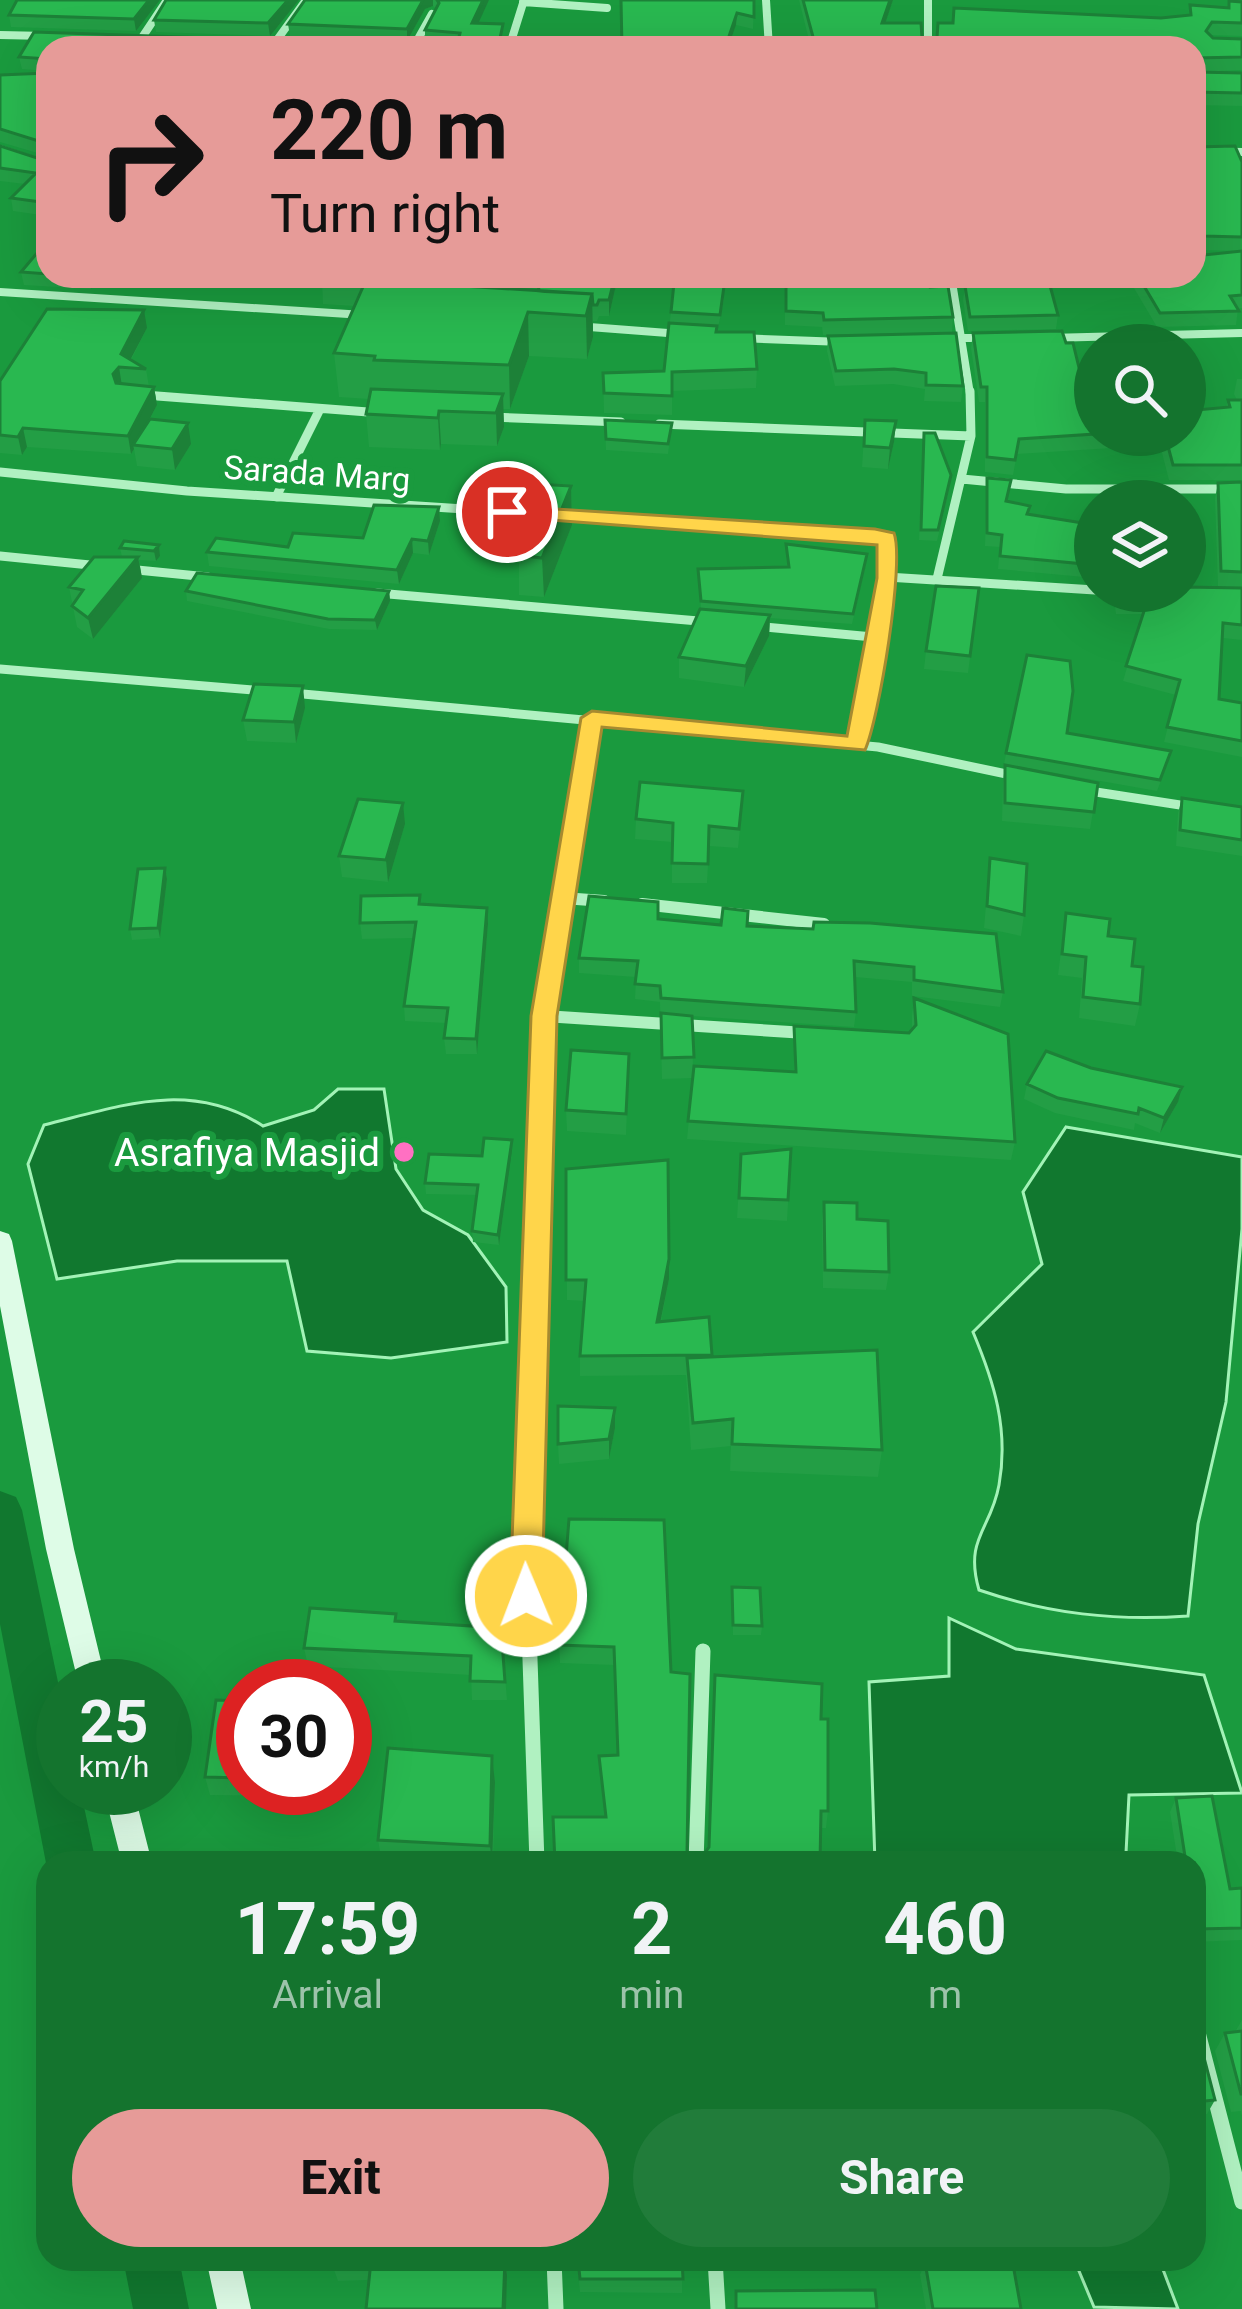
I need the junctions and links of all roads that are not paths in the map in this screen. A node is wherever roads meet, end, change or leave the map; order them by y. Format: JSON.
{"nodes":[{"id":1,"x":166,"y":0,"type":"edge"},
{"id":2,"x":306,"y":0,"type":"edge"},
{"id":3,"x":766,"y":0,"type":"edge"},
{"id":4,"x":928,"y":0,"type":"edge"},
{"id":5,"x":523,"y":1,"type":"edge"},
{"id":6,"x":607,"y":8,"type":"dead end"},
{"id":7,"x":432,"y":14,"type":"edge"},
{"id":8,"x":0,"y":35,"type":"edge"},
{"id":9,"x":36,"y":36,"type":"edge"},
{"id":10,"x":143,"y":36,"type":"edge"},
{"id":11,"x":280,"y":36,"type":"edge"},
{"id":12,"x":420,"y":36,"type":"edge"},
{"id":13,"x":513,"y":36,"type":"edge"},
{"id":14,"x":768,"y":36,"type":"edge"},
{"id":15,"x":928,"y":36,"type":"edge"},
{"id":16,"x":0,"y":149,"type":"edge"},
{"id":17,"x":1206,"y":151,"type":"edge"},
{"id":18,"x":1242,"y":152,"type":"edge"},
{"id":19,"x":36,"y":161,"type":"edge"},
{"id":20,"x":952,"y":288,"type":"edge"},
{"id":21,"x":0,"y":292,"type":"edge"},
{"id":22,"x":373,"y":315,"type":"edge"},
{"id":23,"x":559,"y":325,"type":"edge"},
{"id":24,"x":1242,"y":334,"type":"edge"},
{"id":25,"x":698,"y":335,"type":"edge"},
{"id":26,"x":721,"y":337,"type":"edge"},
{"id":27,"x":959,"y":338,"type":"junction"},
{"id":28,"x":1004,"y":338,"type":"edge"},
{"id":29,"x":1027,"y":338,"type":"edge"},
{"id":30,"x":918,"y":339,"type":"edge"},
{"id":31,"x":855,"y":341,"type":"edge"},
{"id":32,"x":124,"y":394,"type":"edge"},
{"id":33,"x":320,"y":409,"type":"junction"},
{"id":34,"x":402,"y":414,"type":"edge"},
{"id":35,"x":473,"y":417,"type":"edge"},
{"id":36,"x":971,"y":436,"type":"junction"},
{"id":37,"x":0,"y":472,"type":"edge"},
{"id":38,"x":962,"y":479,"type":"junction"},
{"id":39,"x":1242,"y":489,"type":"edge"},
{"id":40,"x":276,"y":497,"type":"junction"},
{"id":41,"x":530,"y":513,"type":"edge"},
{"id":42,"x":553,"y":515,"type":"edge"},
{"id":43,"x":0,"y":556,"type":"edge"},
{"id":44,"x":887,"y":578,"type":"junction"},
{"id":45,"x":938,"y":579,"type":"junction"},
{"id":46,"x":232,"y":580,"type":"edge"},
{"id":47,"x":1074,"y":589,"type":"edge"},
{"id":48,"x":374,"y":592,"type":"edge"},
{"id":49,"x":873,"y":637,"type":"junction"},
{"id":50,"x":0,"y":669,"type":"edge"},
{"id":51,"x":592,"y":718,"type":"junction"},
{"id":52,"x":857,"y":745,"type":"junction"},
{"id":53,"x":1030,"y":779,"type":"edge"},
{"id":54,"x":1073,"y":788,"type":"edge"},
{"id":55,"x":1200,"y":808,"type":"edge"},
{"id":56,"x":563,"y":898,"type":"junction"},
{"id":57,"x":838,"y":925,"type":"edge"},
{"id":58,"x":544,"y":1016,"type":"junction"},
{"id":59,"x":815,"y":1034,"type":"edge"},
{"id":60,"x":0,"y":1241,"type":"edge"},
{"id":61,"x":703,"y":1651,"type":"dead end"},
{"id":62,"x":86,"y":1659,"type":"edge"},
{"id":63,"x":124,"y":1815,"type":"edge"},
{"id":64,"x":133,"y":1851,"type":"edge"},
{"id":65,"x":536,"y":1851,"type":"edge"},
{"id":66,"x":696,"y":1851,"type":"edge"},
{"id":67,"x":1206,"y":2063,"type":"edge"},
{"id":68,"x":1242,"y":2202,"type":"edge"},
{"id":69,"x":226,"y":2271,"type":"edge"},
{"id":70,"x":554,"y":2271,"type":"edge"},
{"id":71,"x":716,"y":2271,"type":"edge"},
{"id":72,"x":234,"y":2309,"type":"edge"},
{"id":73,"x":556,"y":2309,"type":"edge"},
{"id":74,"x":718,"y":2309,"type":"edge"}],
"edges":[{"from":1,"to":10,"type":"street"},
{"from":2,"to":11,"type":"street"},
{"from":3,"to":14,"type":"street"},
{"from":4,"to":15,"type":"street"},
{"from":5,"to":6,"type":"street"},
{"from":5,"to":13,"type":"street"},
{"from":7,"to":12,"type":"street"},
{"from":8,"to":9,"type":"street"},
{"from":16,"to":19,"type":"street"},
{"from":17,"to":18,"type":"street"},
{"from":20,"to":27,"type":"street"},
{"from":21,"to":22,"type":"street"},
{"from":23,"to":25,"type":"street"},
{"from":24,"to":29,"type":"street"},
{"from":26,"to":31,"type":"street"},
{"from":27,"to":28,"type":"street"},
{"from":27,"to":30,"type":"street"},
{"from":27,"to":36,"type":"street"},
{"from":32,"to":33,"type":"street"},
{"from":33,"to":34,"type":"street"},
{"from":33,"to":40,"type":"street"},
{"from":35,"to":36,"type":"street"},
{"from":36,"to":38,"type":"street"},
{"from":37,"to":40,"type":"street","name":"Sarada Marg"},
{"from":38,"to":39,"type":"street"},
{"from":38,"to":45,"type":"street"},
{"from":40,"to":41,"type":"street","name":"Sarada Marg"},
{"from":42,"to":44,"type":"street"},
{"from":43,"to":46,"type":"street"},
{"from":44,"to":45,"type":"street"},
{"from":44,"to":49,"type":"street"},
{"from":45,"to":47,"type":"street"},
{"from":48,"to":49,"type":"street"},
{"from":49,"to":52,"type":"street"},
{"from":50,"to":51,"type":"street"},
{"from":51,"to":52,"type":"street"},
{"from":51,"to":56,"type":"street"},
{"from":52,"to":53,"type":"street"},
{"from":54,"to":55,"type":"street"},
{"from":56,"to":57,"type":"street"},
{"from":56,"to":58,"type":"street"},
{"from":58,"to":59,"type":"street"},
{"from":58,"to":65,"type":"street"},
{"from":60,"to":62,"type":"main road"},
{"from":61,"to":66,"type":"street"},
{"from":63,"to":64,"type":"main road"},
{"from":67,"to":68,"type":"street"},
{"from":69,"to":72,"type":"main road"},
{"from":70,"to":73,"type":"street"},
{"from":71,"to":74,"type":"street"}]}
